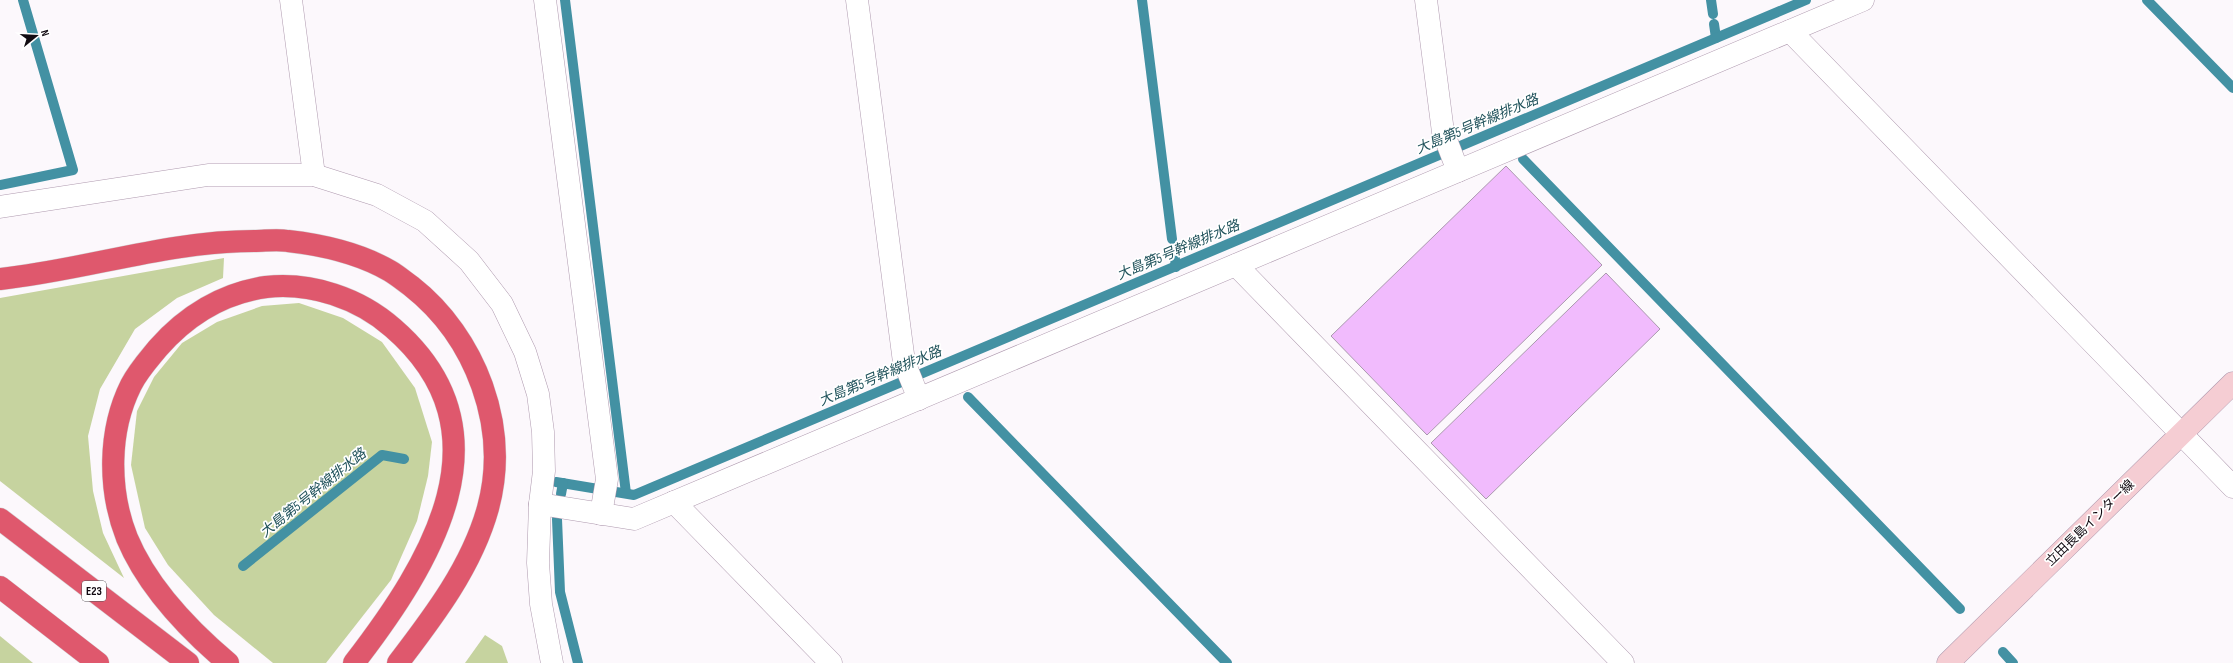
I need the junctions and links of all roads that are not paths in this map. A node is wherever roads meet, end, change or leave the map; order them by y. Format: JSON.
{"nodes":[{"id":1,"x":291,"y":0,"type":"edge"},
{"id":2,"x":545,"y":0,"type":"edge"},
{"id":3,"x":857,"y":0,"type":"edge"},
{"id":4,"x":1426,"y":0,"type":"edge"},
{"id":5,"x":1863,"y":0,"type":"edge"},
{"id":6,"x":1790,"y":31,"type":"junction"},
{"id":7,"x":1457,"y":167,"type":"junction"},
{"id":8,"x":314,"y":175,"type":"junction"},
{"id":9,"x":0,"y":207,"type":"edge"},
{"id":10,"x":1236,"y":265,"type":"junction"},
{"id":11,"x":0,"y":279,"type":"edge"},
{"id":12,"x":2233,"y":383,"type":"edge"},
{"id":13,"x":918,"y":395,"type":"junction"},
{"id":14,"x":2181,"y":434,"type":"junction"},
{"id":15,"x":2233,"y":487,"type":"edge"},
{"id":16,"x":674,"y":502,"type":"junction"},
{"id":17,"x":540,"y":504,"type":"junction"},
{"id":18,"x":602,"y":510,"type":"junction"},
{"id":19,"x":0,"y":519,"type":"edge"},
{"id":20,"x":0,"y":587,"type":"edge"},
{"id":21,"x":98,"y":663,"type":"edge"},
{"id":22,"x":188,"y":663,"type":"edge"},
{"id":23,"x":228,"y":663,"type":"edge"},
{"id":24,"x":354,"y":663,"type":"edge"},
{"id":25,"x":398,"y":663,"type":"edge"},
{"id":26,"x":552,"y":663,"type":"edge"},
{"id":27,"x":831,"y":663,"type":"edge"},
{"id":28,"x":1623,"y":663,"type":"edge"},
{"id":29,"x":1948,"y":663,"type":"edge"}],
"edges":[{"from":1,"to":8,"type":"street"},
{"from":2,"to":18,"type":"street"},
{"from":3,"to":13,"type":"street"},
{"from":4,"to":7,"type":"street"},
{"from":5,"to":6,"type":"street"},
{"from":6,"to":7,"type":"street"},
{"from":6,"to":14,"type":"street"},
{"from":7,"to":10,"type":"street"},
{"from":8,"to":9,"type":"street"},
{"from":8,"to":17,"type":"street"},
{"from":10,"to":13,"type":"street"},
{"from":10,"to":28,"type":"street"},
{"from":11,"to":25,"type":"highway"},
{"from":12,"to":14,"type":"main road","name":"立田長島インター線"},
{"from":13,"to":16,"type":"street"},
{"from":14,"to":15,"type":"street"},
{"from":14,"to":29,"type":"main road","name":"立田長島インター線"},
{"from":16,"to":18,"type":"street"},
{"from":16,"to":27,"type":"street"},
{"from":17,"to":18,"type":"street"},
{"from":17,"to":26,"type":"street"},
{"from":19,"to":22,"type":"highway","number":"E23"},
{"from":20,"to":21,"type":"highway"},
{"from":23,"to":24,"type":"highway"}]}
